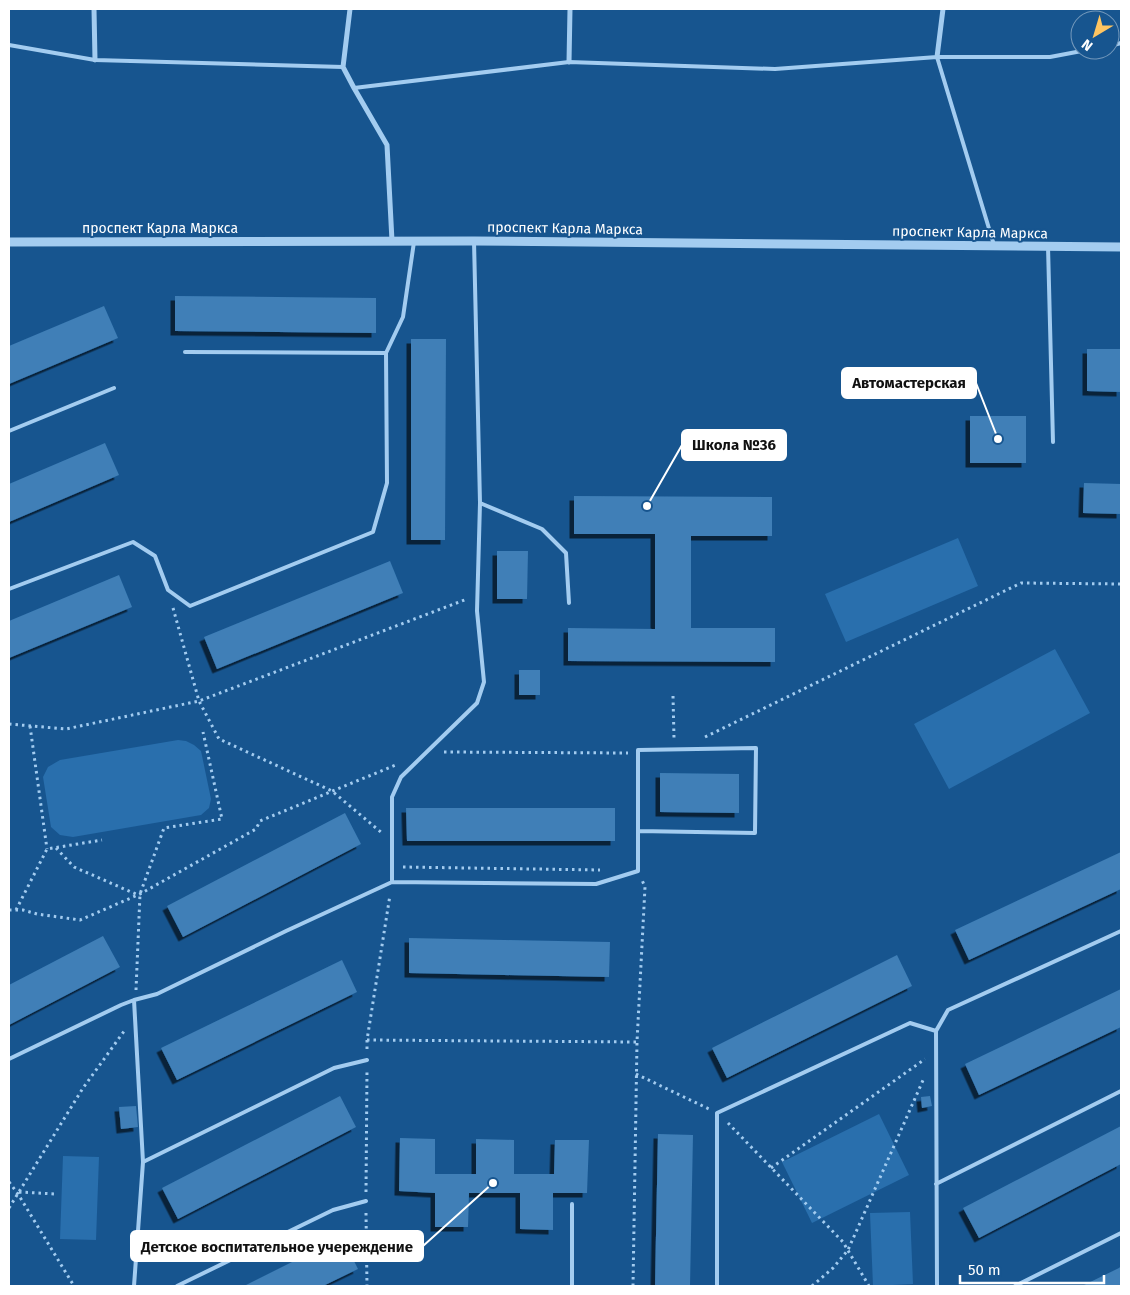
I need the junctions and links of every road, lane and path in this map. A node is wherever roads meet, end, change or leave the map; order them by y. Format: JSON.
{"nodes":[{"id":1,"x":94,"y":9,"type":"edge"},
{"id":2,"x":350,"y":9,"type":"edge"},
{"id":3,"x":570,"y":9,"type":"edge"},
{"id":4,"x":943,"y":9,"type":"edge"},
{"id":5,"x":9,"y":46,"type":"edge"},
{"id":6,"x":1070,"y":53,"type":"edge"},
{"id":7,"x":938,"y":57,"type":"junction"},
{"id":8,"x":95,"y":60,"type":"junction"},
{"id":9,"x":569,"y":62,"type":"junction"},
{"id":10,"x":343,"y":67,"type":"junction"},
{"id":11,"x":354,"y":88,"type":"junction"},
{"id":12,"x":474,"y":240,"type":"junction"},
{"id":13,"x":392,"y":241,"type":"junction"},
{"id":14,"x":414,"y":241,"type":"junction"},
{"id":15,"x":9,"y":242,"type":"edge"},
{"id":16,"x":994,"y":246,"type":"junction"},
{"id":17,"x":1048,"y":246,"type":"junction"},
{"id":18,"x":1121,"y":247,"type":"edge"},
{"id":19,"x":185,"y":352,"type":"dead end"},
{"id":20,"x":386,"y":353,"type":"junction"},
{"id":21,"x":114,"y":388,"type":"dead end"},
{"id":22,"x":9,"y":431,"type":"edge"},
{"id":23,"x":1053,"y":442,"type":"dead end"},
{"id":24,"x":480,"y":502,"type":"junction"},
{"id":25,"x":1121,"y":584,"type":"edge"},
{"id":26,"x":9,"y":590,"type":"edge"},
{"id":27,"x":168,"y":590,"type":"junction"},
{"id":28,"x":477,"y":596,"type":"junction"},
{"id":29,"x":569,"y":603,"type":"dead end"},
{"id":30,"x":673,"y":696,"type":"dead end"},
{"id":31,"x":199,"y":701,"type":"junction"},
{"id":32,"x":9,"y":724,"type":"edge"},
{"id":33,"x":30,"y":726,"type":"junction"},
{"id":34,"x":203,"y":732,"type":"dead end"},
{"id":35,"x":675,"y":749,"type":"junction"},
{"id":36,"x":681,"y":749,"type":"junction"},
{"id":37,"x":427,"y":752,"type":"junction"},
{"id":38,"x":638,"y":752,"type":"junction"},
{"id":39,"x":401,"y":762,"type":"dead end"},
{"id":40,"x":332,"y":791,"type":"junction"},
{"id":41,"x":638,"y":831,"type":"junction"},
{"id":42,"x":102,"y":840,"type":"dead end"},
{"id":43,"x":392,"y":841,"type":"junction"},
{"id":44,"x":55,"y":848,"type":"junction"},
{"id":45,"x":47,"y":849,"type":"junction"},
{"id":46,"x":392,"y":867,"type":"junction"},
{"id":47,"x":608,"y":870,"type":"dead end"},
{"id":48,"x":638,"y":870,"type":"junction"},
{"id":49,"x":392,"y":882,"type":"junction"},
{"id":50,"x":139,"y":894,"type":"junction"},
{"id":51,"x":9,"y":910,"type":"edge"},
{"id":52,"x":16,"y":910,"type":"junction"},
{"id":53,"x":1121,"y":931,"type":"edge"},
{"id":54,"x":135,"y":1000,"type":"junction"},
{"id":55,"x":135,"y":1015,"type":"junction"},
{"id":56,"x":936,"y":1031,"type":"junction"},
{"id":57,"x":367,"y":1040,"type":"junction"},
{"id":58,"x":637,"y":1042,"type":"junction"},
{"id":59,"x":936,"y":1052,"type":"junction"},
{"id":60,"x":9,"y":1059,"type":"edge"},
{"id":61,"x":367,"y":1060,"type":"junction"},
{"id":62,"x":636,"y":1074,"type":"junction"},
{"id":63,"x":1121,"y":1091,"type":"edge"},
{"id":64,"x":718,"y":1113,"type":"junction"},
{"id":65,"x":143,"y":1162,"type":"junction"},
{"id":66,"x":771,"y":1168,"type":"junction"},
{"id":67,"x":9,"y":1182,"type":"edge"},
{"id":68,"x":936,"y":1184,"type":"junction"},
{"id":69,"x":18,"y":1193,"type":"junction"},
{"id":70,"x":56,"y":1194,"type":"dead end"},
{"id":71,"x":366,"y":1201,"type":"junction"},
{"id":72,"x":572,"y":1204,"type":"dead end"},
{"id":73,"x":9,"y":1208,"type":"edge"},
{"id":74,"x":1121,"y":1233,"type":"edge"},
{"id":75,"x":848,"y":1250,"type":"junction"},
{"id":76,"x":74,"y":1286,"type":"edge"},
{"id":77,"x":134,"y":1286,"type":"edge"},
{"id":78,"x":177,"y":1286,"type":"edge"},
{"id":79,"x":367,"y":1286,"type":"edge"},
{"id":80,"x":572,"y":1286,"type":"edge"},
{"id":81,"x":632,"y":1286,"type":"edge"},
{"id":82,"x":717,"y":1286,"type":"edge"},
{"id":83,"x":812,"y":1286,"type":"edge"},
{"id":84,"x":869,"y":1286,"type":"edge"},
{"id":85,"x":937,"y":1286,"type":"edge"},
{"id":86,"x":1016,"y":1286,"type":"edge"}],
"edges":[{"from":1,"to":8,"type":"street"},
{"from":2,"to":10,"type":"street"},
{"from":3,"to":9,"type":"street"},
{"from":4,"to":7,"type":"street"},
{"from":5,"to":8,"type":"lane"},
{"from":6,"to":7,"type":"lane"},
{"from":7,"to":9,"type":"lane"},
{"from":7,"to":16,"type":"lane"},
{"from":8,"to":10,"type":"lane"},
{"from":9,"to":11,"type":"lane"},
{"from":10,"to":11,"type":"street"},
{"from":11,"to":13,"type":"street"},
{"from":12,"to":14,"type":"street","name":"проспект Карла Маркса"},
{"from":12,"to":16,"type":"street","name":"проспект Карла Маркса"},
{"from":12,"to":24,"type":"lane"},
{"from":13,"to":14,"type":"street","name":"проспект Карла Маркса"},
{"from":13,"to":15,"type":"street","name":"проспект Карла Маркса"},
{"from":14,"to":20,"type":"lane"},
{"from":16,"to":17,"type":"street","name":"проспект Карла Маркса"},
{"from":17,"to":18,"type":"street","name":"проспект Карла Маркса"},
{"from":17,"to":23,"type":"lane"},
{"from":19,"to":20,"type":"lane"},
{"from":20,"to":27,"type":"lane"},
{"from":21,"to":22,"type":"lane"},
{"from":24,"to":28,"type":"lane"},
{"from":24,"to":29,"type":"lane"},
{"from":25,"to":36,"type":"path"},
{"from":26,"to":27,"type":"lane"},
{"from":27,"to":31,"type":"path"},
{"from":28,"to":31,"type":"path"},
{"from":28,"to":37,"type":"lane"},
{"from":30,"to":35,"type":"path"},
{"from":31,"to":33,"type":"path"},
{"from":31,"to":40,"type":"path"},
{"from":32,"to":33,"type":"path"},
{"from":33,"to":45,"type":"path"},
{"from":34,"to":50,"type":"path"},
{"from":35,"to":36,"type":"lane"},
{"from":35,"to":38,"type":"lane"},
{"from":36,"to":41,"type":"lane"},
{"from":37,"to":38,"type":"path"},
{"from":37,"to":43,"type":"lane"},
{"from":38,"to":41,"type":"lane"},
{"from":39,"to":40,"type":"path"},
{"from":40,"to":43,"type":"path"},
{"from":40,"to":50,"type":"path"},
{"from":41,"to":48,"type":"lane"},
{"from":42,"to":44,"type":"path"},
{"from":43,"to":46,"type":"lane"},
{"from":44,"to":45,"type":"path"},
{"from":44,"to":50,"type":"path"},
{"from":45,"to":52,"type":"path"},
{"from":46,"to":47,"type":"path"},
{"from":46,"to":49,"type":"lane"},
{"from":48,"to":49,"type":"lane"},
{"from":48,"to":58,"type":"path"},
{"from":49,"to":54,"type":"lane"},
{"from":49,"to":57,"type":"path"},
{"from":50,"to":52,"type":"path"},
{"from":50,"to":54,"type":"path"},
{"from":51,"to":52,"type":"path"},
{"from":53,"to":56,"type":"lane"},
{"from":54,"to":55,"type":"lane"},
{"from":54,"to":60,"type":"lane"},
{"from":55,"to":65,"type":"lane"},
{"from":55,"to":69,"type":"path"},
{"from":56,"to":59,"type":"lane"},
{"from":56,"to":64,"type":"lane"},
{"from":57,"to":58,"type":"path"},
{"from":57,"to":61,"type":"path"},
{"from":58,"to":62,"type":"path"},
{"from":59,"to":66,"type":"path"},
{"from":59,"to":68,"type":"lane"},
{"from":59,"to":75,"type":"path"},
{"from":61,"to":65,"type":"lane"},
{"from":61,"to":71,"type":"path"},
{"from":62,"to":64,"type":"path"},
{"from":62,"to":81,"type":"path"},
{"from":63,"to":68,"type":"lane"},
{"from":64,"to":66,"type":"path"},
{"from":64,"to":82,"type":"lane"},
{"from":65,"to":77,"type":"lane"},
{"from":66,"to":75,"type":"path"},
{"from":67,"to":69,"type":"path"},
{"from":68,"to":85,"type":"lane"},
{"from":69,"to":70,"type":"path"},
{"from":69,"to":73,"type":"path"},
{"from":69,"to":76,"type":"path"},
{"from":71,"to":78,"type":"lane"},
{"from":71,"to":79,"type":"path"},
{"from":72,"to":80,"type":"lane"},
{"from":74,"to":86,"type":"lane"},
{"from":75,"to":83,"type":"path"},
{"from":75,"to":84,"type":"path"}]}
